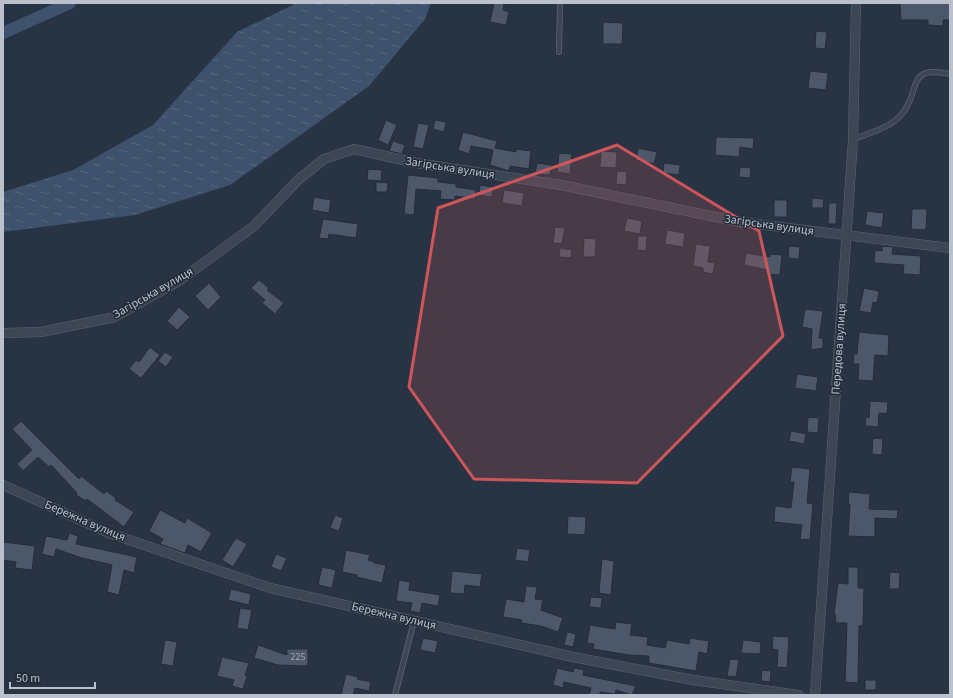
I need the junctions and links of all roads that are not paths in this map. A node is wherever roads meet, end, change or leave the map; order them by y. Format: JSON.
{"nodes":[{"id":1,"x":560,"y":3,"type":"edge"},
{"id":2,"x":856,"y":3,"type":"edge"},
{"id":3,"x":559,"y":52,"type":"dead end"},
{"id":4,"x":950,"y":74,"type":"edge"},
{"id":5,"x":853,"y":140,"type":"junction"},
{"id":6,"x":847,"y":236,"type":"junction"},
{"id":7,"x":950,"y":248,"type":"edge"},
{"id":8,"x":3,"y":333,"type":"edge"},
{"id":9,"x":3,"y":485,"type":"edge"},
{"id":10,"x":414,"y":621,"type":"junction"},
{"id":11,"x":395,"y":695,"type":"edge"},
{"id":12,"x":799,"y":695,"type":"edge"},
{"id":13,"x":815,"y":695,"type":"edge"}],
"edges":[{"from":1,"to":3,"type":"lane"},
{"from":2,"to":5,"type":"street","name":"Передова вулиця"},
{"from":4,"to":5,"type":"lane"},
{"from":5,"to":6,"type":"street","name":"Передова вулиця"},
{"from":6,"to":7,"type":"street","name":"Загірська вулиця"},
{"from":6,"to":8,"type":"street","name":"Загірська вулиця"},
{"from":6,"to":13,"type":"street","name":"Передова вулиця"},
{"from":9,"to":10,"type":"street","name":"Бережна вулиця"},
{"from":10,"to":11,"type":"lane"},
{"from":10,"to":12,"type":"street","name":"Бережна вулиця"}]}
